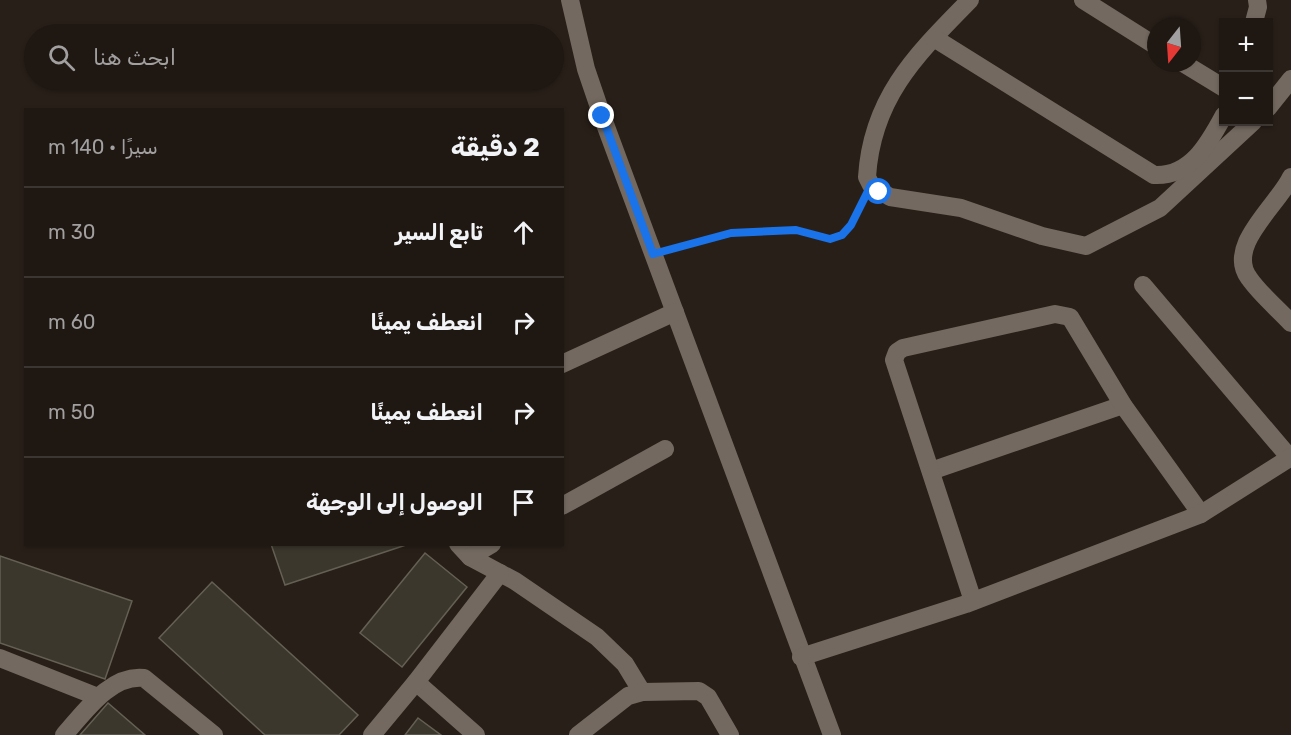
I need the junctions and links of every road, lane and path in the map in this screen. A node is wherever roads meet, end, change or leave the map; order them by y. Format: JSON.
{"nodes":[{"id":1,"x":970,"y":0,"type":"edge"},
{"id":2,"x":1083,"y":0,"type":"edge"},
{"id":3,"x":1257,"y":0,"type":"edge"},
{"id":4,"x":573,"y":4,"type":"edge"},
{"id":5,"x":1255,"y":18,"type":"edge"},
{"id":6,"x":933,"y":38,"type":"junction"},
{"id":7,"x":1147,"y":40,"type":"edge"},
{"id":8,"x":1198,"y":72,"type":"edge"},
{"id":9,"x":1291,"y":79,"type":"edge"},
{"id":10,"x":1219,"y":85,"type":"edge"},
{"id":11,"x":1273,"y":103,"type":"edge"},
{"id":12,"x":1219,"y":125,"type":"edge"},
{"id":13,"x":1249,"y":126,"type":"edge"},
{"id":14,"x":1291,"y":177,"type":"edge"},
{"id":15,"x":871,"y":185,"type":"junction"},
{"id":16,"x":653,"y":254,"type":"junction"},
{"id":17,"x":1143,"y":285,"type":"dead end"},
{"id":18,"x":675,"y":312,"type":"junction"},
{"id":19,"x":1291,"y":322,"type":"edge"},
{"id":20,"x":564,"y":363,"type":"edge"},
{"id":21,"x":1123,"y":405,"type":"junction"},
{"id":22,"x":665,"y":449,"type":"dead end"},
{"id":23,"x":1290,"y":458,"type":"edge"},
{"id":24,"x":931,"y":471,"type":"junction"},
{"id":25,"x":564,"y":505,"type":"edge"},
{"id":26,"x":1201,"y":514,"type":"junction"},
{"id":27,"x":483,"y":546,"type":"edge"},
{"id":28,"x":464,"y":550,"type":"edge"},
{"id":29,"x":500,"y":573,"type":"junction"},
{"id":30,"x":973,"y":601,"type":"junction"},
{"id":31,"x":801,"y":657,"type":"junction"},
{"id":32,"x":0,"y":658,"type":"edge"},
{"id":33,"x":416,"y":682,"type":"junction"},
{"id":34,"x":642,"y":692,"type":"junction"},
{"id":35,"x":98,"y":697,"type":"junction"},
{"id":36,"x":64,"y":735,"type":"edge"},
{"id":37,"x":214,"y":735,"type":"edge"},
{"id":38,"x":372,"y":735,"type":"edge"},
{"id":39,"x":476,"y":735,"type":"edge"},
{"id":40,"x":578,"y":735,"type":"edge"},
{"id":41,"x":730,"y":735,"type":"edge"},
{"id":42,"x":832,"y":735,"type":"edge"}],
"edges":[{"from":1,"to":6,"type":"street"},
{"from":2,"to":7,"type":"street"},
{"from":3,"to":5,"type":"street"},
{"from":4,"to":16,"type":"street"},
{"from":6,"to":12,"type":"street"},
{"from":6,"to":15,"type":"street"},
{"from":8,"to":10,"type":"street"},
{"from":9,"to":11,"type":"street"},
{"from":13,"to":15,"type":"street"},
{"from":14,"to":19,"type":"street"},
{"from":15,"to":16,"type":"path"},
{"from":16,"to":18,"type":"street"},
{"from":17,"to":23,"type":"street"},
{"from":18,"to":20,"type":"street"},
{"from":18,"to":31,"type":"street"},
{"from":21,"to":24,"type":"street"},
{"from":21,"to":24,"type":"street"},
{"from":21,"to":26,"type":"street"},
{"from":22,"to":25,"type":"street"},
{"from":23,"to":26,"type":"street"},
{"from":24,"to":30,"type":"street"},
{"from":26,"to":30,"type":"street"},
{"from":27,"to":28,"type":"street"},
{"from":28,"to":29,"type":"street"},
{"from":29,"to":33,"type":"street"},
{"from":29,"to":34,"type":"street"},
{"from":30,"to":31,"type":"street"},
{"from":31,"to":42,"type":"street"},
{"from":32,"to":35,"type":"street"},
{"from":33,"to":38,"type":"street"},
{"from":33,"to":39,"type":"street"},
{"from":34,"to":40,"type":"street"},
{"from":34,"to":41,"type":"street"},
{"from":35,"to":36,"type":"street"},
{"from":35,"to":37,"type":"street"}]}
